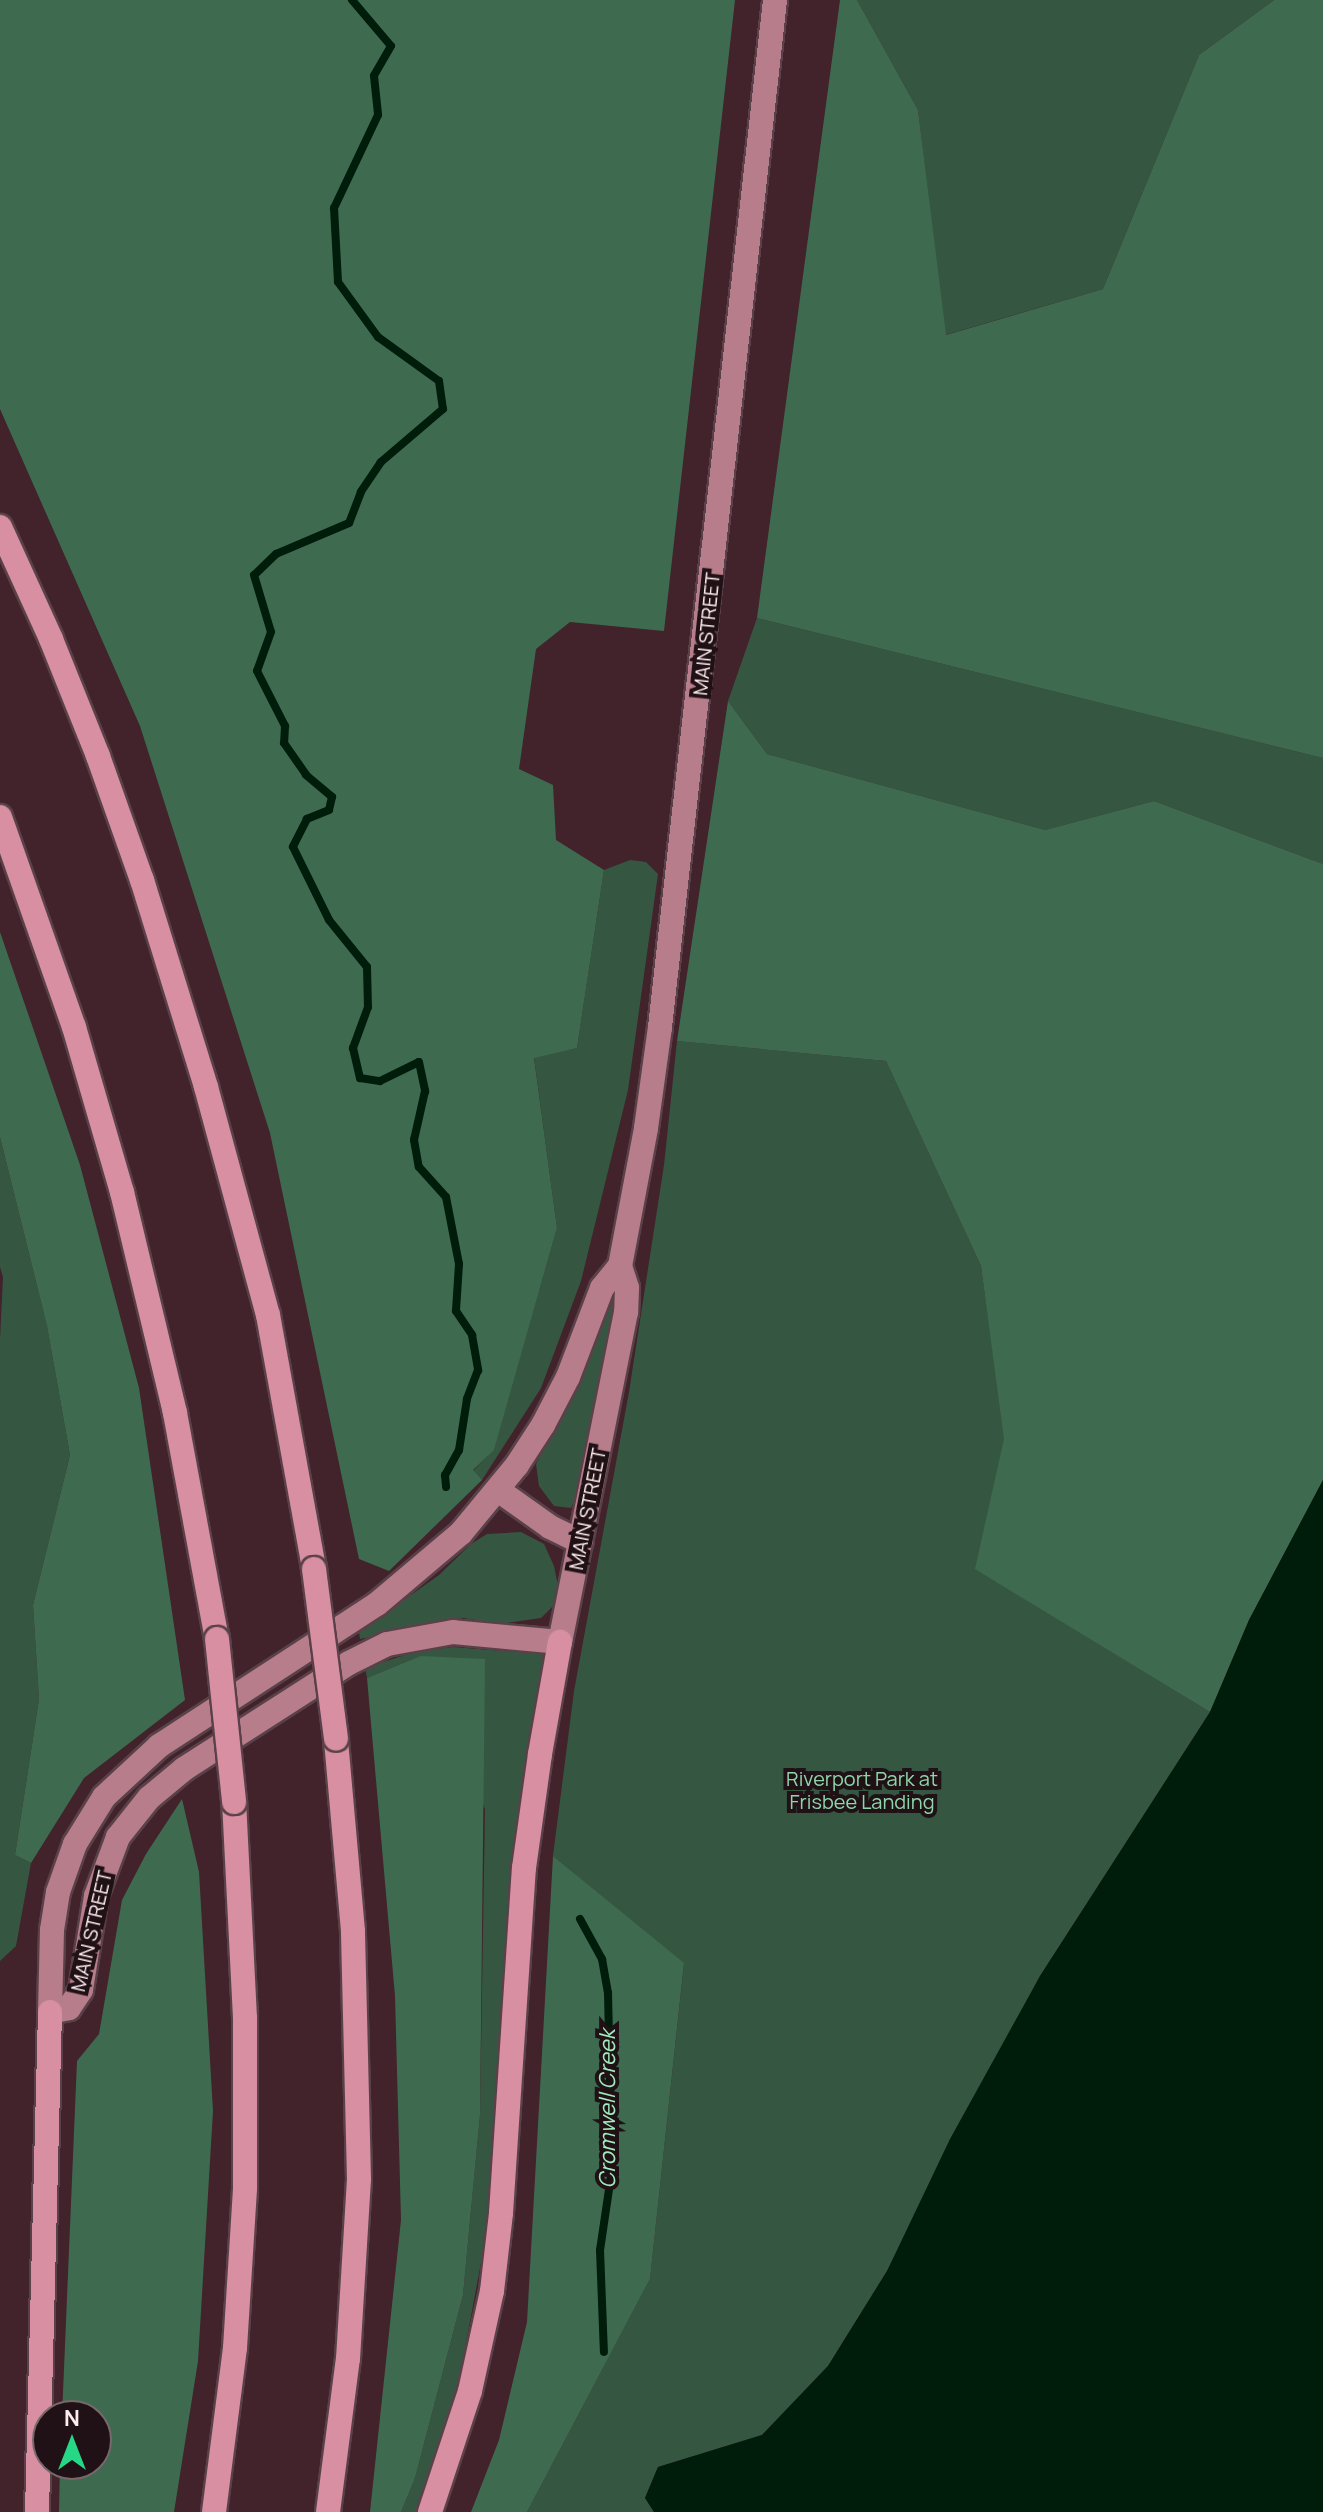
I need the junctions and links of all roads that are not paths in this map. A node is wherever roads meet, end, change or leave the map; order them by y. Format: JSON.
{"nodes":[{"id":1,"x":775,"y":0,"type":"edge"},
{"id":2,"x":0,"y":527,"type":"edge"},
{"id":3,"x":0,"y":817,"type":"edge"},
{"id":4,"x":620,"y":1266,"type":"junction"},
{"id":5,"x":498,"y":1490,"type":"junction"},
{"id":6,"x":581,"y":1542,"type":"junction"},
{"id":7,"x":560,"y":1642,"type":"junction"},
{"id":8,"x":50,"y":2012,"type":"junction"},
{"id":9,"x":37,"y":2512,"type":"edge"},
{"id":10,"x":214,"y":2512,"type":"edge"},
{"id":11,"x":328,"y":2512,"type":"edge"},
{"id":12,"x":430,"y":2512,"type":"edge"}],
"edges":[{"from":1,"to":4,"type":"main road","name":"MAIN STREET"},
{"from":2,"to":11,"type":"highway","bridge":true},
{"from":3,"to":10,"type":"highway","bridge":true},
{"from":4,"to":5,"type":"main road","name":"MAIN STREET"},
{"from":4,"to":6,"type":"main road","name":"MAIN STREET"},
{"from":5,"to":6,"type":"main road"},
{"from":5,"to":8,"type":"main road","name":"MAIN STREET"},
{"from":6,"to":7,"type":"main road","name":"MAIN STREET"},
{"from":7,"to":8,"type":"main road","name":"MAIN STREET"},
{"from":7,"to":12,"type":"highway"},
{"from":8,"to":9,"type":"highway"}]}
